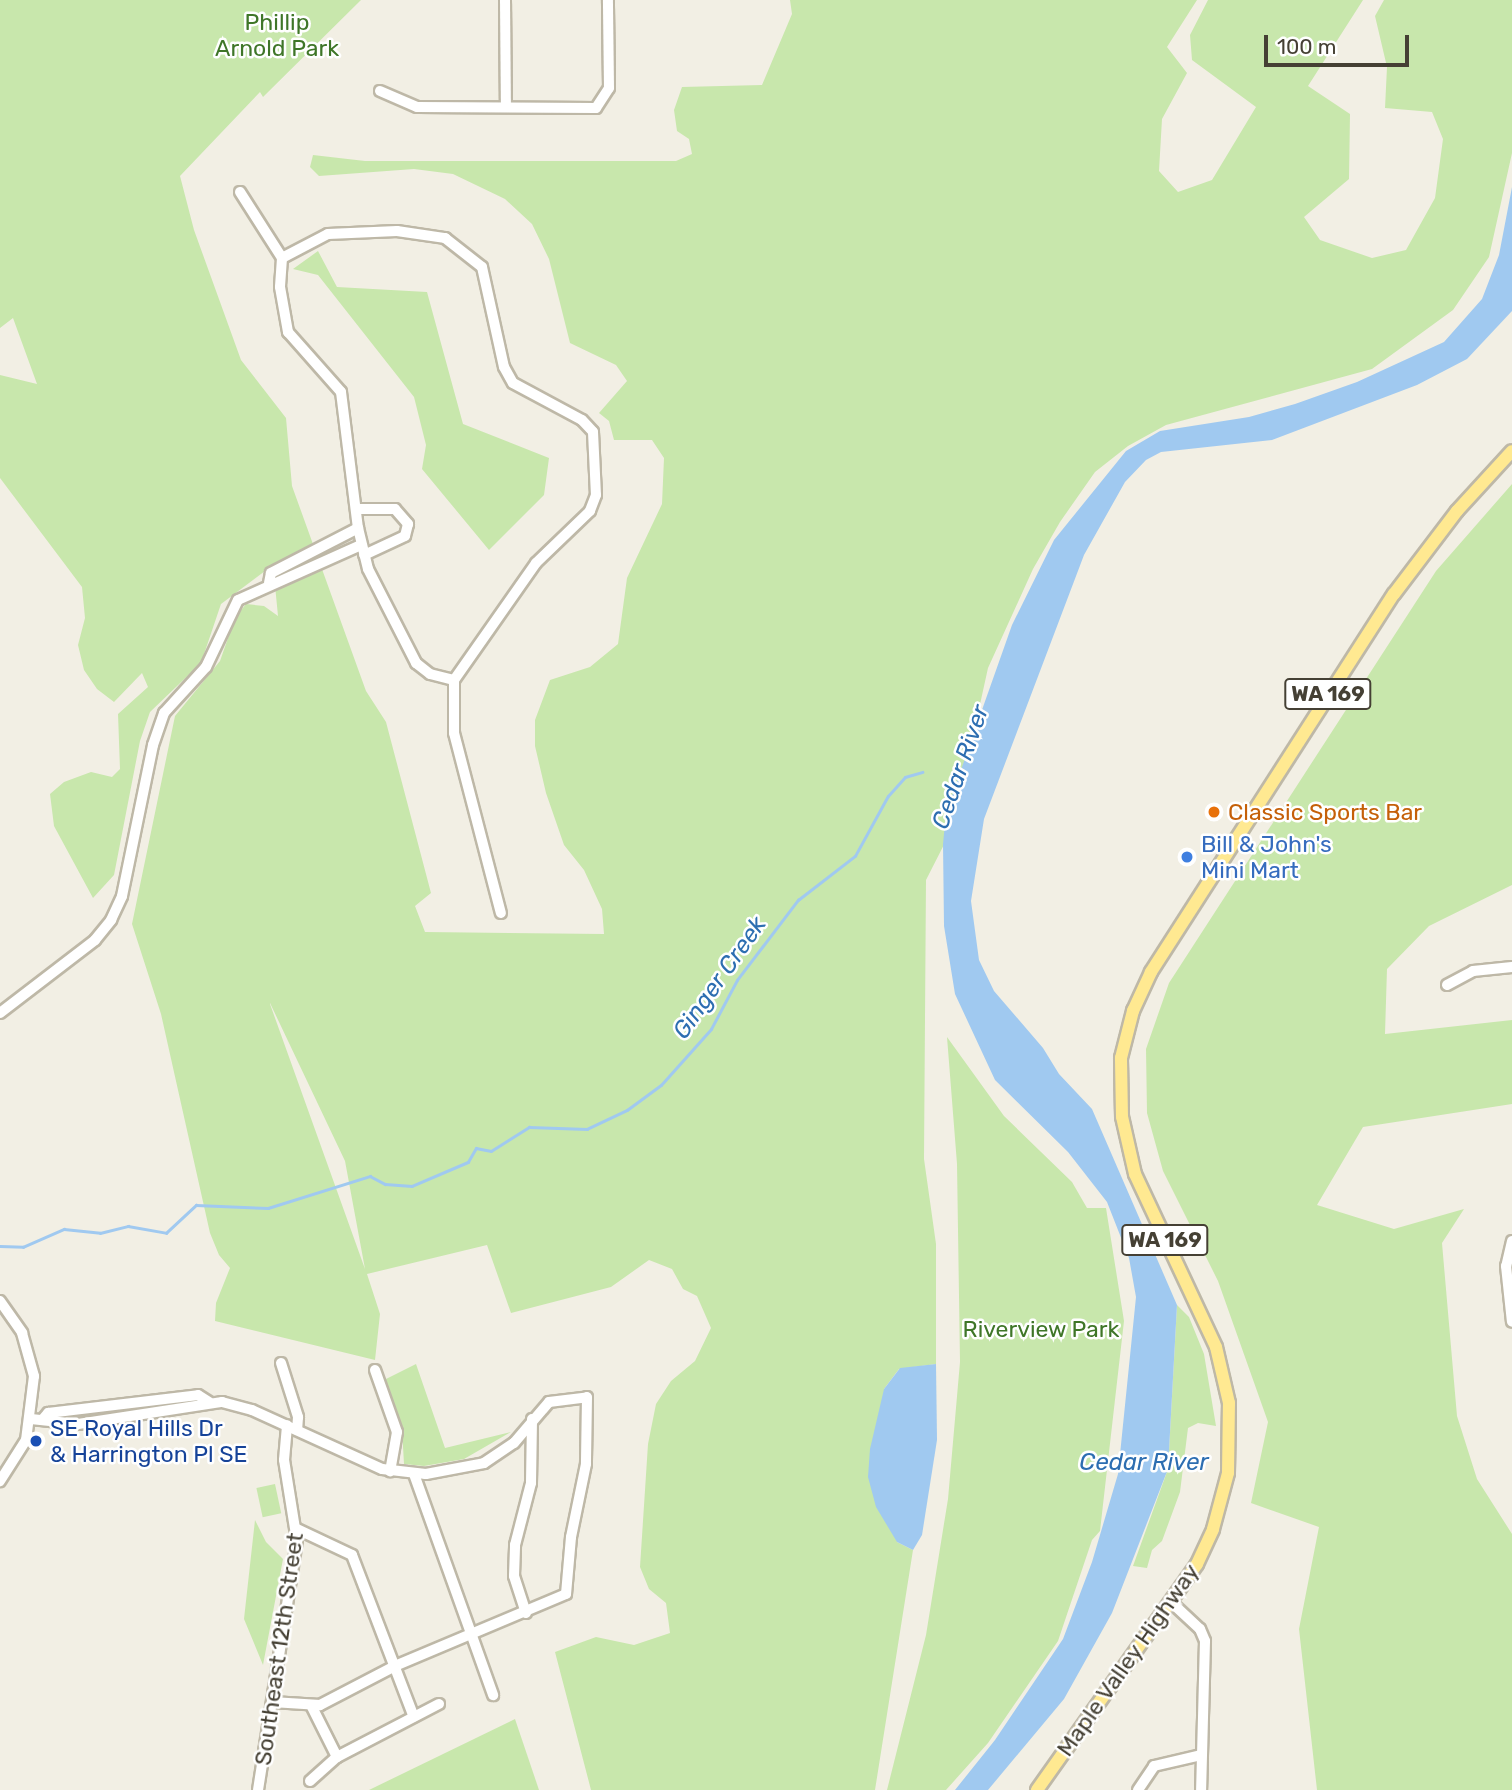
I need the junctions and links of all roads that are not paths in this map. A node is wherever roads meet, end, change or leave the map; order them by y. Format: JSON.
{"nodes":[{"id":1,"x":505,"y":0,"type":"edge"},
{"id":2,"x":608,"y":0,"type":"edge"},
{"id":3,"x":380,"y":91,"type":"dead end"},
{"id":4,"x":506,"y":107,"type":"junction"},
{"id":5,"x":240,"y":192,"type":"dead end"},
{"id":6,"x":282,"y":258,"type":"junction"},
{"id":7,"x":1512,"y":451,"type":"edge"},
{"id":8,"x":356,"y":509,"type":"junction"},
{"id":9,"x":358,"y":528,"type":"junction"},
{"id":10,"x":363,"y":550,"type":"junction"},
{"id":11,"x":269,"y":583,"type":"junction"},
{"id":12,"x":454,"y":680,"type":"junction"},
{"id":13,"x":501,"y":913,"type":"dead end"},
{"id":14,"x":1512,"y":967,"type":"edge"},
{"id":15,"x":1447,"y":985,"type":"dead end"},
{"id":16,"x":0,"y":1013,"type":"edge"},
{"id":17,"x":1512,"y":1241,"type":"edge"},
{"id":18,"x":0,"y":1301,"type":"edge"},
{"id":19,"x":1512,"y":1322,"type":"edge"},
{"id":20,"x":281,"y":1363,"type":"dead end"},
{"id":21,"x":374,"y":1370,"type":"dead end"},
{"id":22,"x":37,"y":1419,"type":"junction"},
{"id":23,"x":532,"y":1419,"type":"junction"},
{"id":24,"x":292,"y":1428,"type":"junction"},
{"id":25,"x":390,"y":1471,"type":"junction"},
{"id":26,"x":414,"y":1474,"type":"junction"},
{"id":27,"x":0,"y":1481,"type":"edge"},
{"id":28,"x":298,"y":1529,"type":"junction"},
{"id":29,"x":1172,"y":1603,"type":"junction"},
{"id":30,"x":526,"y":1613,"type":"junction"},
{"id":31,"x":472,"y":1635,"type":"junction"},
{"id":32,"x":395,"y":1667,"type":"junction"},
{"id":33,"x":493,"y":1695,"type":"dead end"},
{"id":34,"x":272,"y":1702,"type":"junction"},
{"id":35,"x":439,"y":1704,"type":"dead end"},
{"id":36,"x":312,"y":1707,"type":"junction"},
{"id":37,"x":414,"y":1717,"type":"junction"},
{"id":38,"x":1200,"y":1755,"type":"junction"},
{"id":39,"x":337,"y":1757,"type":"junction"},
{"id":40,"x":310,"y":1781,"type":"dead end"},
{"id":41,"x":258,"y":1790,"type":"edge"},
{"id":42,"x":1037,"y":1790,"type":"edge"},
{"id":43,"x":1139,"y":1790,"type":"edge"},
{"id":44,"x":1201,"y":1790,"type":"edge"}],
"edges":[{"from":1,"to":4,"type":"street"},
{"from":2,"to":4,"type":"street"},
{"from":3,"to":4,"type":"street"},
{"from":5,"to":6,"type":"street"},
{"from":6,"to":8,"type":"street"},
{"from":6,"to":12,"type":"street"},
{"from":7,"to":29,"type":"main road","name":"Maple Valley Highway","number":"WA 169"},
{"from":8,"to":9,"type":"street"},
{"from":8,"to":10,"type":"street"},
{"from":9,"to":10,"type":"street"},
{"from":9,"to":11,"type":"street"},
{"from":10,"to":11,"type":"street"},
{"from":10,"to":12,"type":"street"},
{"from":11,"to":16,"type":"street"},
{"from":12,"to":13,"type":"street"},
{"from":14,"to":15,"type":"street"},
{"from":17,"to":19,"type":"street"},
{"from":18,"to":22,"type":"street"},
{"from":20,"to":24,"type":"street","name":"Southeast 12th Street"},
{"from":21,"to":25,"type":"street"},
{"from":22,"to":24,"type":"street"},
{"from":22,"to":27,"type":"street"},
{"from":23,"to":26,"type":"street"},
{"from":23,"to":30,"type":"street"},
{"from":23,"to":30,"type":"street"},
{"from":24,"to":25,"type":"street"},
{"from":24,"to":28,"type":"street","name":"Southeast 12th Street"},
{"from":25,"to":26,"type":"street"},
{"from":26,"to":31,"type":"street"},
{"from":28,"to":32,"type":"street"},
{"from":28,"to":34,"type":"street","name":"Southeast 12th Street"},
{"from":29,"to":38,"type":"street"},
{"from":29,"to":42,"type":"main road","name":"Maple Valley Highway","number":"WA 169"},
{"from":30,"to":31,"type":"street"},
{"from":31,"to":32,"type":"street"},
{"from":31,"to":33,"type":"street"},
{"from":32,"to":36,"type":"street"},
{"from":32,"to":37,"type":"street"},
{"from":34,"to":36,"type":"street"},
{"from":34,"to":41,"type":"street","name":"Southeast 12th Street"},
{"from":35,"to":37,"type":"street"},
{"from":36,"to":39,"type":"street"},
{"from":37,"to":39,"type":"street"},
{"from":38,"to":43,"type":"street"},
{"from":38,"to":44,"type":"street"},
{"from":39,"to":40,"type":"street"}]}
